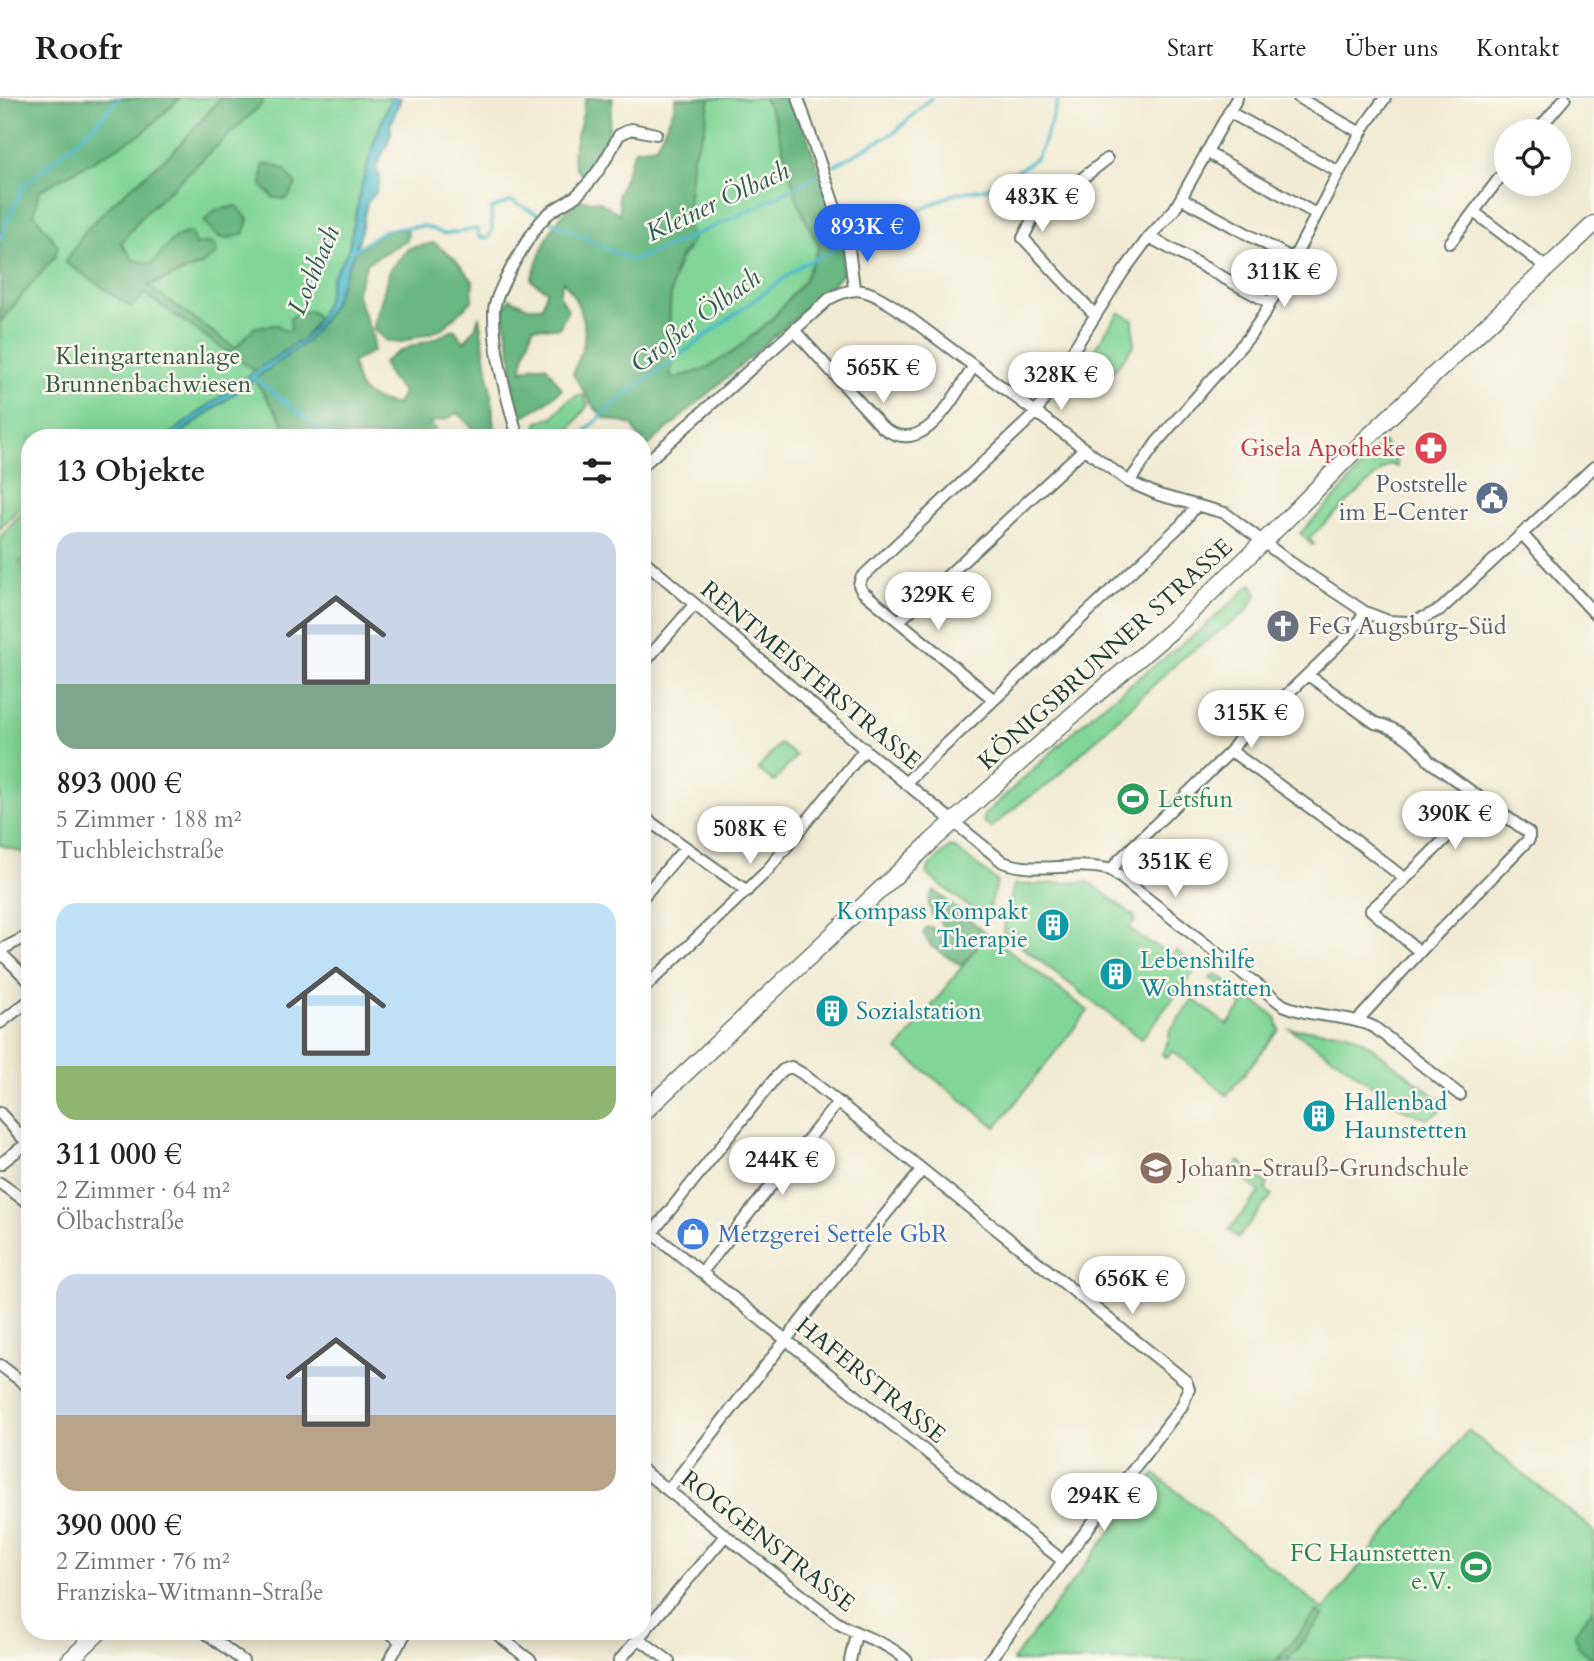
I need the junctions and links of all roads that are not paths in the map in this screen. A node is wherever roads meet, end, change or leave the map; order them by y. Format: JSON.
{"nodes":[{"id":1,"x":798,"y":98,"type":"edge"},
{"id":2,"x":1237,"y":98,"type":"edge"},
{"id":3,"x":1299,"y":98,"type":"edge"},
{"id":4,"x":1385,"y":98,"type":"edge"},
{"id":5,"x":1565,"y":98,"type":"edge"},
{"id":6,"x":1229,"y":112,"type":"junction"},
{"id":7,"x":1547,"y":119,"type":"edge"},
{"id":8,"x":1361,"y":132,"type":"junction"},
{"id":9,"x":656,"y":134,"type":"dead end"},
{"id":10,"x":1206,"y":152,"type":"junction"},
{"id":11,"x":1107,"y":159,"type":"dead end"},
{"id":12,"x":1339,"y":172,"type":"junction"},
{"id":13,"x":1494,"y":185,"type":"edge"},
{"id":14,"x":1181,"y":198,"type":"junction"},
{"id":15,"x":1474,"y":212,"type":"junction"},
{"id":16,"x":1316,"y":214,"type":"junction"},
{"id":17,"x":1594,"y":224,"type":"edge"},
{"id":18,"x":1149,"y":237,"type":"junction"},
{"id":19,"x":1450,"y":243,"type":"dead end"},
{"id":20,"x":1293,"y":259,"type":"junction"},
{"id":21,"x":1547,"y":268,"type":"junction"},
{"id":22,"x":854,"y":289,"type":"junction"},
{"id":23,"x":1270,"y":303,"type":"junction"},
{"id":24,"x":1095,"y":315,"type":"junction"},
{"id":25,"x":794,"y":330,"type":"junction"},
{"id":26,"x":974,"y":366,"type":"junction"},
{"id":27,"x":1036,"y":413,"type":"junction"},
{"id":28,"x":516,"y":429,"type":"edge"},
{"id":29,"x":1084,"y":449,"type":"junction"},
{"id":30,"x":651,"y":458,"type":"edge"},
{"id":31,"x":1594,"y":467,"type":"edge"},
{"id":32,"x":1129,"y":482,"type":"junction"},
{"id":33,"x":1196,"y":506,"type":"junction"},
{"id":34,"x":1522,"y":534,"type":"junction"},
{"id":35,"x":1263,"y":541,"type":"junction"},
{"id":36,"x":651,"y":567,"type":"edge"},
{"id":37,"x":694,"y":605,"type":"junction"},
{"id":38,"x":1365,"y":612,"type":"junction"},
{"id":39,"x":1594,"y":613,"type":"edge"},
{"id":40,"x":899,"y":621,"type":"junction"},
{"id":41,"x":651,"y":655,"type":"edge"},
{"id":42,"x":1308,"y":675,"type":"junction"},
{"id":43,"x":993,"y":699,"type":"junction"},
{"id":44,"x":865,"y":749,"type":"junction"},
{"id":45,"x":1231,"y":751,"type":"junction"},
{"id":46,"x":905,"y":783,"type":"junction"},
{"id":47,"x":1485,"y":800,"type":"junction"},
{"id":48,"x":953,"y":822,"type":"junction"},
{"id":49,"x":651,"y":823,"type":"edge"},
{"id":50,"x":685,"y":848,"type":"junction"},
{"id":51,"x":1111,"y":870,"type":"junction"},
{"id":52,"x":1405,"y":878,"type":"junction"},
{"id":53,"x":651,"y":888,"type":"edge"},
{"id":54,"x":747,"y":891,"type":"junction"},
{"id":55,"x":21,"y":940,"type":"edge"},
{"id":56,"x":0,"y":951,"type":"edge"},
{"id":57,"x":1420,"y":952,"type":"junction"},
{"id":58,"x":21,"y":973,"type":"edge"},
{"id":59,"x":651,"y":982,"type":"edge"},
{"id":60,"x":21,"y":1007,"type":"edge"},
{"id":61,"x":1358,"y":1020,"type":"junction"},
{"id":62,"x":0,"y":1023,"type":"edge"},
{"id":63,"x":1460,"y":1095,"type":"dead end"},
{"id":64,"x":838,"y":1102,"type":"junction"},
{"id":65,"x":651,"y":1106,"type":"edge"},
{"id":66,"x":0,"y":1113,"type":"edge"},
{"id":67,"x":21,"y":1135,"type":"edge"},
{"id":68,"x":21,"y":1148,"type":"edge"},
{"id":69,"x":0,"y":1164,"type":"edge"},
{"id":70,"x":922,"y":1170,"type":"junction"},
{"id":71,"x":0,"y":1183,"type":"edge"},
{"id":72,"x":21,"y":1198,"type":"edge"},
{"id":73,"x":652,"y":1233,"type":"joint"},
{"id":74,"x":702,"y":1272,"type":"junction"},
{"id":75,"x":787,"y":1340,"type":"junction"},
{"id":76,"x":0,"y":1365,"type":"edge"},
{"id":77,"x":21,"y":1381,"type":"edge"},
{"id":78,"x":651,"y":1477,"type":"edge"},
{"id":79,"x":668,"y":1490,"type":"junction"},
{"id":80,"x":725,"y":1536,"type":"junction"},
{"id":81,"x":1063,"y":1561,"type":"junction"},
{"id":82,"x":651,"y":1623,"type":"edge"},
{"id":83,"x":856,"y":1633,"type":"junction"},
{"id":84,"x":91,"y":1640,"type":"edge"},
{"id":85,"x":215,"y":1640,"type":"edge"},
{"id":86,"x":399,"y":1640,"type":"edge"},
{"id":87,"x":504,"y":1640,"type":"edge"},
{"id":88,"x":636,"y":1640,"type":"edge"},
{"id":89,"x":641,"y":1640,"type":"edge"},
{"id":90,"x":401,"y":1642,"type":"joint"},
{"id":91,"x":69,"y":1661,"type":"edge"},
{"id":92,"x":243,"y":1661,"type":"edge"},
{"id":93,"x":389,"y":1661,"type":"edge"},
{"id":94,"x":531,"y":1661,"type":"edge"},
{"id":95,"x":619,"y":1661,"type":"edge"},
{"id":96,"x":670,"y":1661,"type":"edge"},
{"id":97,"x":850,"y":1661,"type":"edge"},
{"id":98,"x":907,"y":1661,"type":"edge"},
{"id":99,"x":989,"y":1661,"type":"edge"}],
"edges":[{"from":1,"to":22,"type":"street"},
{"from":2,"to":6,"type":"street"},
{"from":3,"to":8,"type":"street"},
{"from":4,"to":8,"type":"street"},
{"from":5,"to":7,"type":"street"},
{"from":6,"to":10,"type":"street"},
{"from":6,"to":12,"type":"street"},
{"from":8,"to":12,"type":"street"},
{"from":9,"to":28,"type":"street"},
{"from":10,"to":14,"type":"street"},
{"from":10,"to":16,"type":"street"},
{"from":11,"to":24,"type":"street"},
{"from":12,"to":16,"type":"street"},
{"from":13,"to":15,"type":"street"},
{"from":14,"to":18,"type":"street"},
{"from":14,"to":20,"type":"street"},
{"from":15,"to":19,"type":"street"},
{"from":15,"to":21,"type":"street"},
{"from":16,"to":20,"type":"street"},
{"from":17,"to":21,"type":"main road","name":"KÖNIGSBRUNNER STRASSE"},
{"from":18,"to":23,"type":"street"},
{"from":18,"to":24,"type":"street"},
{"from":20,"to":23,"type":"street"},
{"from":21,"to":35,"type":"main road","name":"KÖNIGSBRUNNER STRASSE"},
{"from":22,"to":25,"type":"street"},
{"from":22,"to":26,"type":"street"},
{"from":23,"to":32,"type":"street"},
{"from":24,"to":27,"type":"street"},
{"from":25,"to":26,"type":"street"},
{"from":25,"to":30,"type":"street"},
{"from":26,"to":27,"type":"street"},
{"from":27,"to":29,"type":"street"},
{"from":27,"to":40,"type":"street"},
{"from":29,"to":32,"type":"street"},
{"from":29,"to":40,"type":"street"},
{"from":31,"to":34,"type":"street"},
{"from":32,"to":33,"type":"street"},
{"from":33,"to":35,"type":"street"},
{"from":33,"to":43,"type":"street"},
{"from":34,"to":38,"type":"street"},
{"from":34,"to":39,"type":"street"},
{"from":35,"to":38,"type":"street"},
{"from":35,"to":48,"type":"main road","name":"KÖNIGSBRUNNER STRASSE"},
{"from":36,"to":37,"type":"street","name":"RENTMEISTERSTRASSE"},
{"from":37,"to":41,"type":"street"},
{"from":37,"to":44,"type":"street","name":"RENTMEISTERSTRASSE"},
{"from":38,"to":42,"type":"street"},
{"from":40,"to":43,"type":"street"},
{"from":42,"to":45,"type":"street"},
{"from":42,"to":47,"type":"street"},
{"from":43,"to":46,"type":"street"},
{"from":44,"to":46,"type":"street","name":"RENTMEISTERSTRASSE"},
{"from":44,"to":54,"type":"street"},
{"from":45,"to":51,"type":"street"},
{"from":45,"to":52,"type":"street"},
{"from":46,"to":48,"type":"street","name":"RENTMEISTERSTRASSE"},
{"from":47,"to":52,"type":"street"},
{"from":47,"to":57,"type":"street"},
{"from":48,"to":51,"type":"street","name":"RENTMEISTERSTRASSE"},
{"from":48,"to":65,"type":"main road","name":"KÖNIGSBRUNNER STRASSE"},
{"from":49,"to":50,"type":"street"},
{"from":50,"to":53,"type":"street"},
{"from":50,"to":54,"type":"street"},
{"from":51,"to":61,"type":"street"},
{"from":52,"to":57,"type":"street"},
{"from":54,"to":59,"type":"street"},
{"from":55,"to":56,"type":"street"},
{"from":56,"to":58,"type":"street"},
{"from":57,"to":61,"type":"street"},
{"from":60,"to":62,"type":"street"},
{"from":61,"to":63,"type":"street"},
{"from":64,"to":70,"type":"street"},
{"from":64,"to":73,"type":"street"},
{"from":64,"to":74,"type":"street"},
{"from":66,"to":67,"type":"street"},
{"from":68,"to":69,"type":"street"},
{"from":70,"to":75,"type":"street"},
{"from":70,"to":81,"type":"street"},
{"from":71,"to":72,"type":"street"},
{"from":73,"to":74,"type":"street","name":"HAFERSTRASSE"},
{"from":74,"to":75,"type":"street","name":"HAFERSTRASSE"},
{"from":75,"to":79,"type":"street"},
{"from":75,"to":81,"type":"street","name":"HAFERSTRASSE"},
{"from":76,"to":77,"type":"street"},
{"from":78,"to":79,"type":"street","name":"ROGGENSTRASSE"},
{"from":79,"to":80,"type":"street","name":"ROGGENSTRASSE"},
{"from":80,"to":82,"type":"street"},
{"from":80,"to":83,"type":"street","name":"ROGGENSTRASSE"},
{"from":81,"to":99,"type":"street"},
{"from":83,"to":97,"type":"street"},
{"from":83,"to":98,"type":"street","name":"ROGGENSTRASSE"},
{"from":84,"to":91,"type":"main road"},
{"from":85,"to":92,"type":"street"},
{"from":86,"to":90,"type":"street"},
{"from":87,"to":94,"type":"street"},
{"from":88,"to":95,"type":"street"},
{"from":89,"to":96,"type":"street"},
{"from":90,"to":93,"type":"street"}]}
